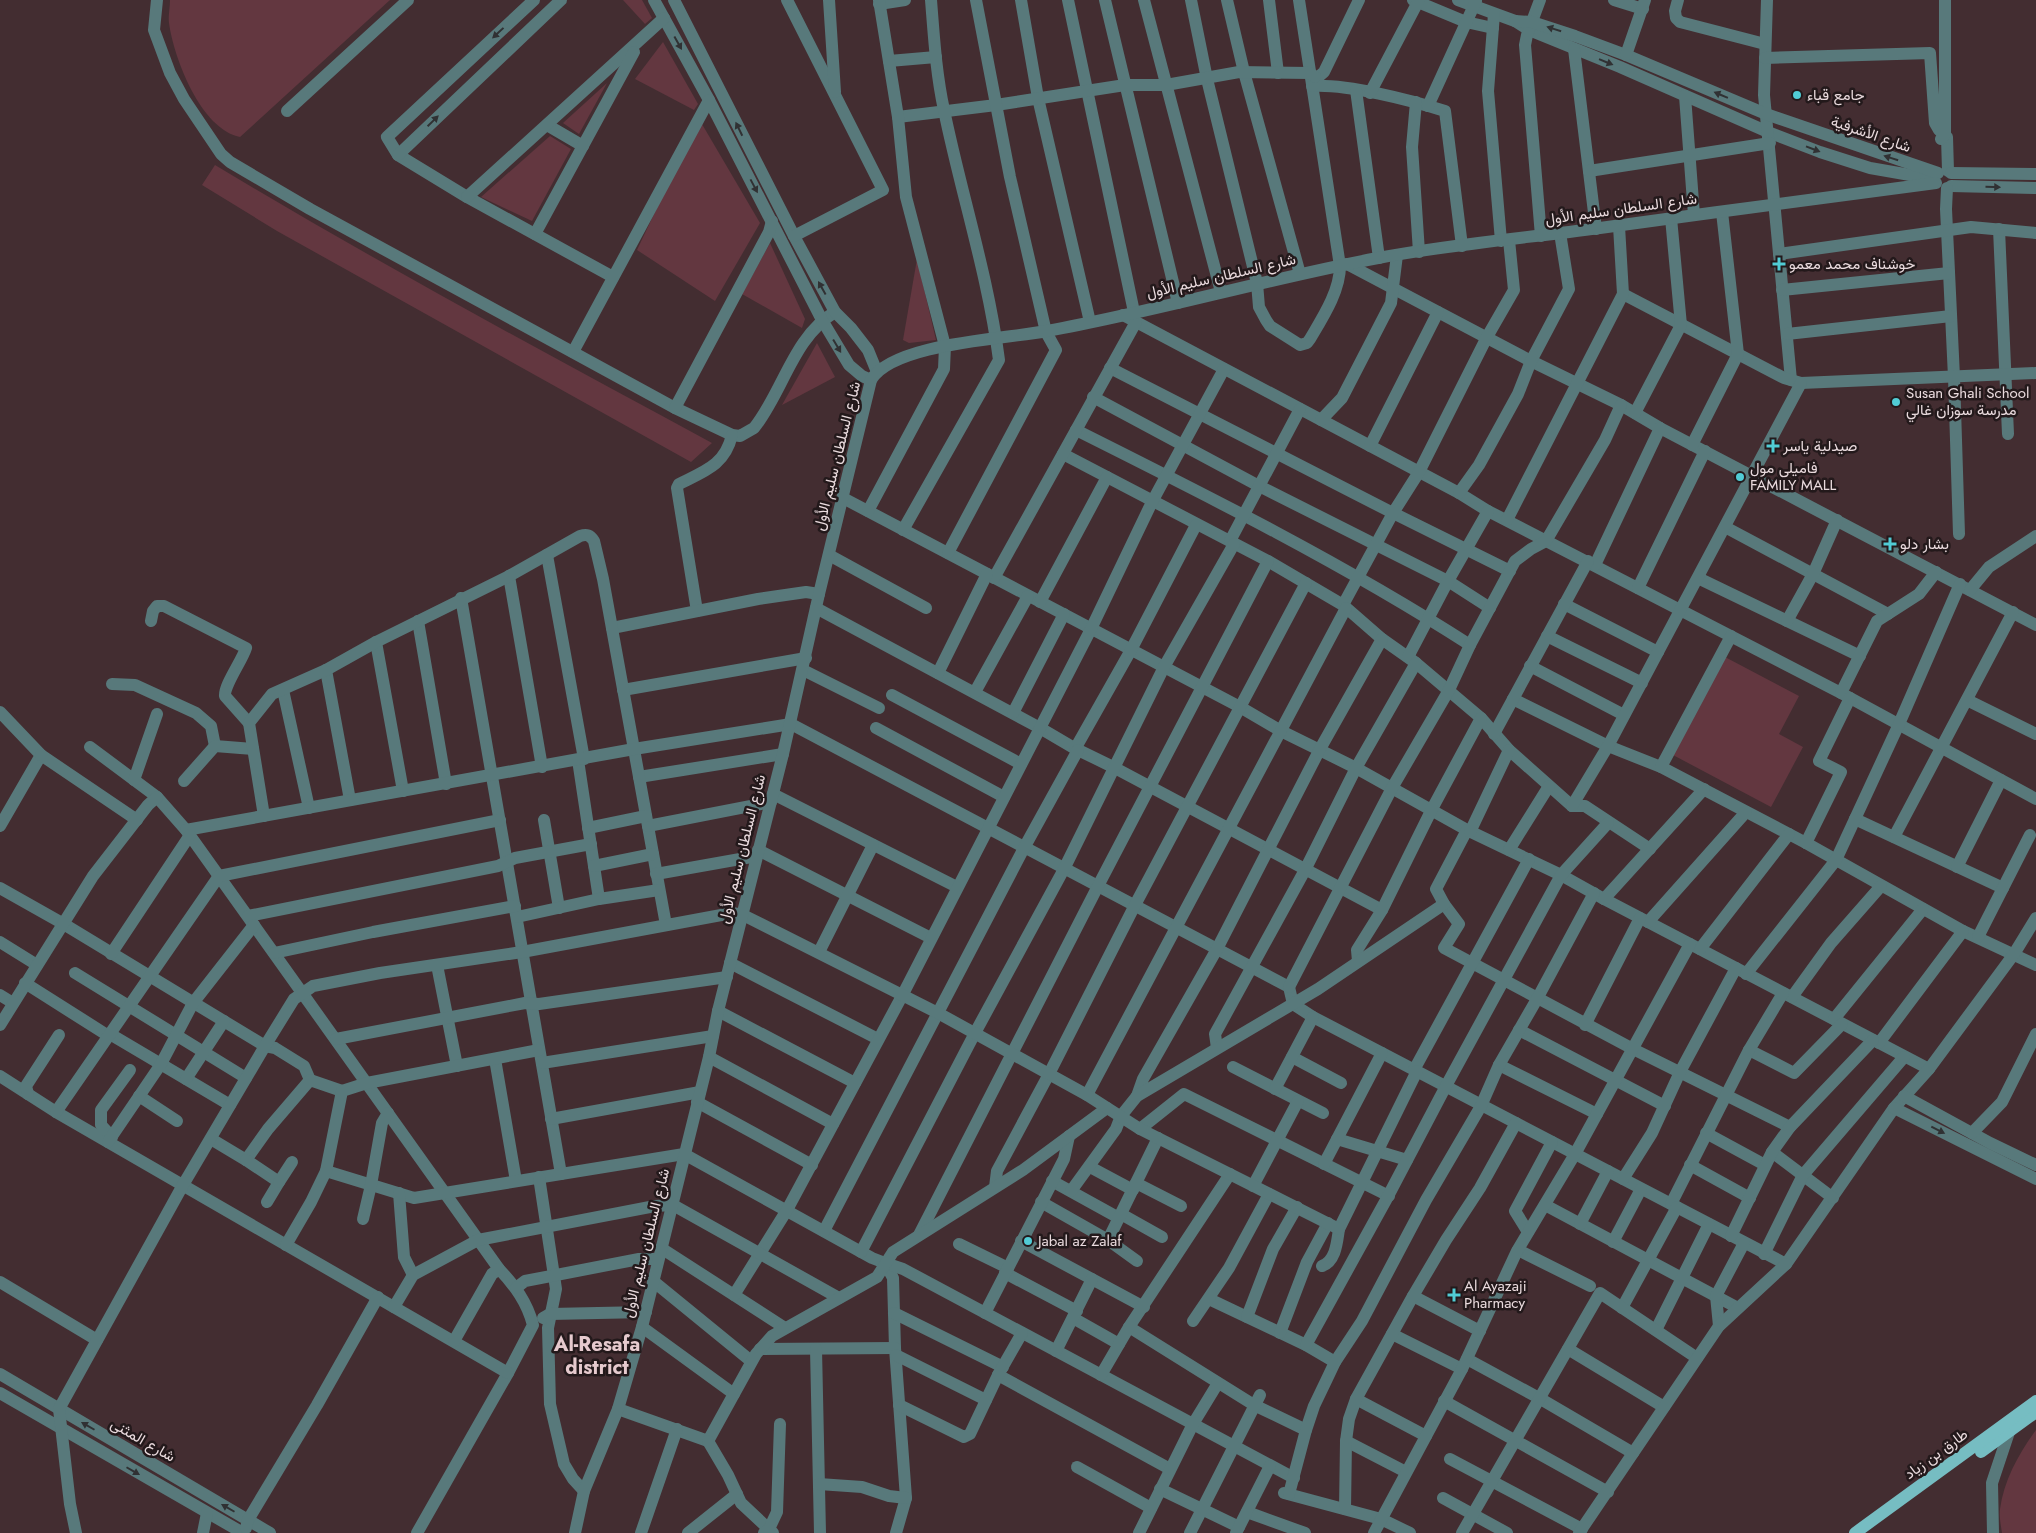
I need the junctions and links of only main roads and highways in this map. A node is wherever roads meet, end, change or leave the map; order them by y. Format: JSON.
{"nodes":[{"id":1,"x":2036,"y":1402,"type":"edge"},
{"id":2,"x":2036,"y":1412,"type":"edge"},
{"id":3,"x":1855,"y":1533,"type":"edge"},
{"id":4,"x":1869,"y":1533,"type":"edge"}],
"edges":[{"from":1,"to":3,"type":"main road","name":"طارق بن زياد"},
{"from":2,"to":4,"type":"main road"}]}
